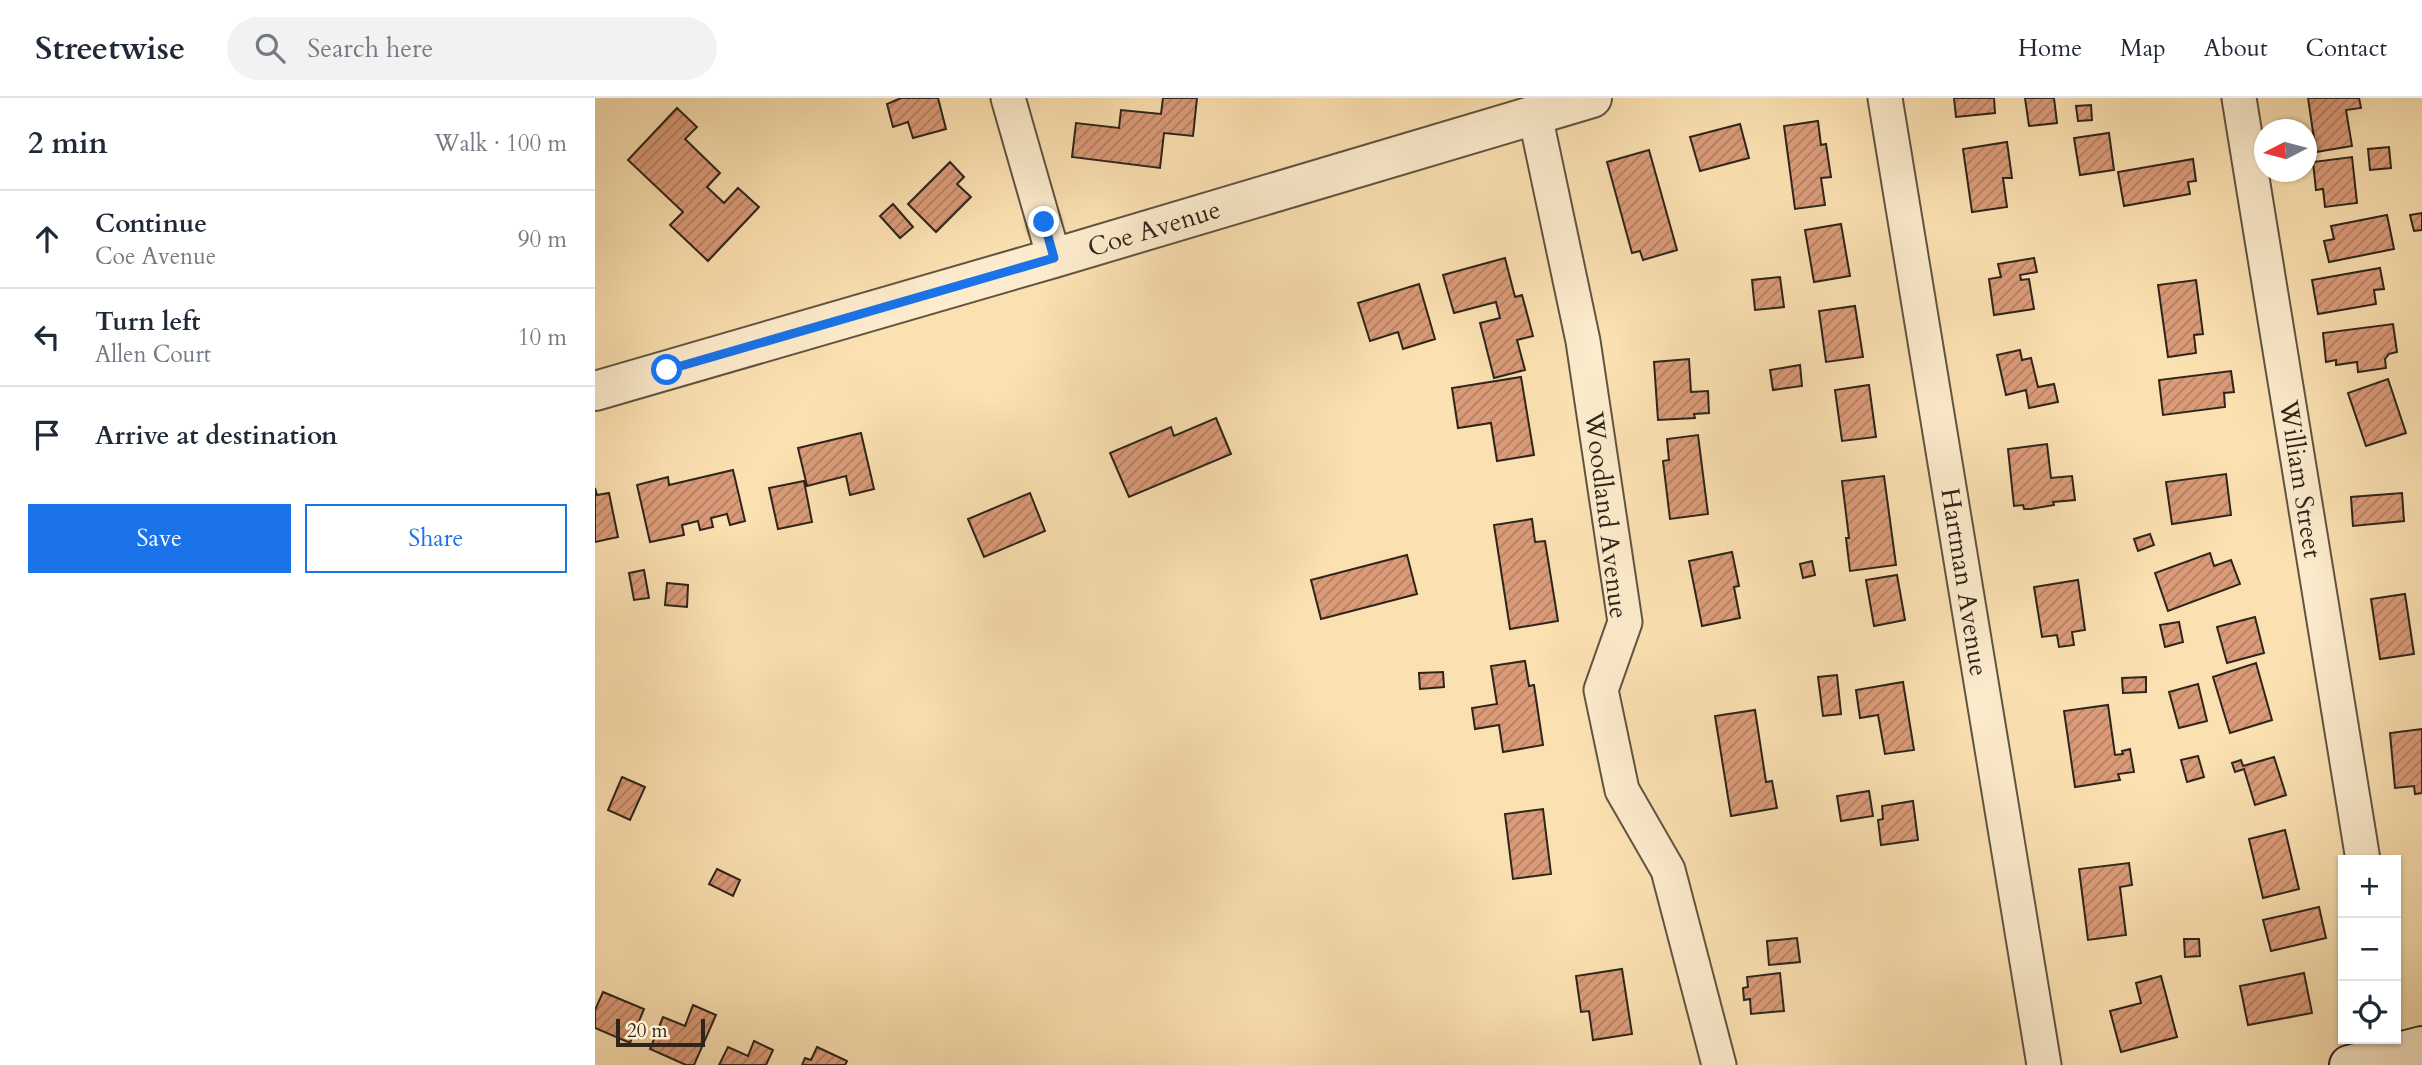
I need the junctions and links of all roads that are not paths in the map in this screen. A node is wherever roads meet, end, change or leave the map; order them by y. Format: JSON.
{"nodes":[{"id":1,"x":1008,"y":98,"type":"edge"},
{"id":2,"x":1592,"y":98,"type":"edge"},
{"id":3,"x":1885,"y":98,"type":"edge"},
{"id":4,"x":2239,"y":98,"type":"edge"},
{"id":5,"x":1535,"y":115,"type":"junction"},
{"id":6,"x":1054,"y":258,"type":"junction"},
{"id":7,"x":595,"y":391,"type":"edge"},
{"id":8,"x":2362,"y":855,"type":"edge"},
{"id":9,"x":2403,"y":1046,"type":"edge"},
{"id":10,"x":1719,"y":1065,"type":"edge"},
{"id":11,"x":2044,"y":1065,"type":"edge"},
{"id":12,"x":2349,"y":1065,"type":"edge"}],
"edges":[{"from":1,"to":6,"type":"street"},
{"from":2,"to":5,"type":"street","name":"Coe Avenue"},
{"from":3,"to":11,"type":"street","name":"Hartman Avenue"},
{"from":4,"to":8,"type":"street","name":"William Street"},
{"from":5,"to":6,"type":"street","name":"Coe Avenue"},
{"from":5,"to":10,"type":"street","name":"Woodland Avenue"},
{"from":6,"to":7,"type":"street","name":"Coe Avenue"},
{"from":9,"to":12,"type":"street"}]}
